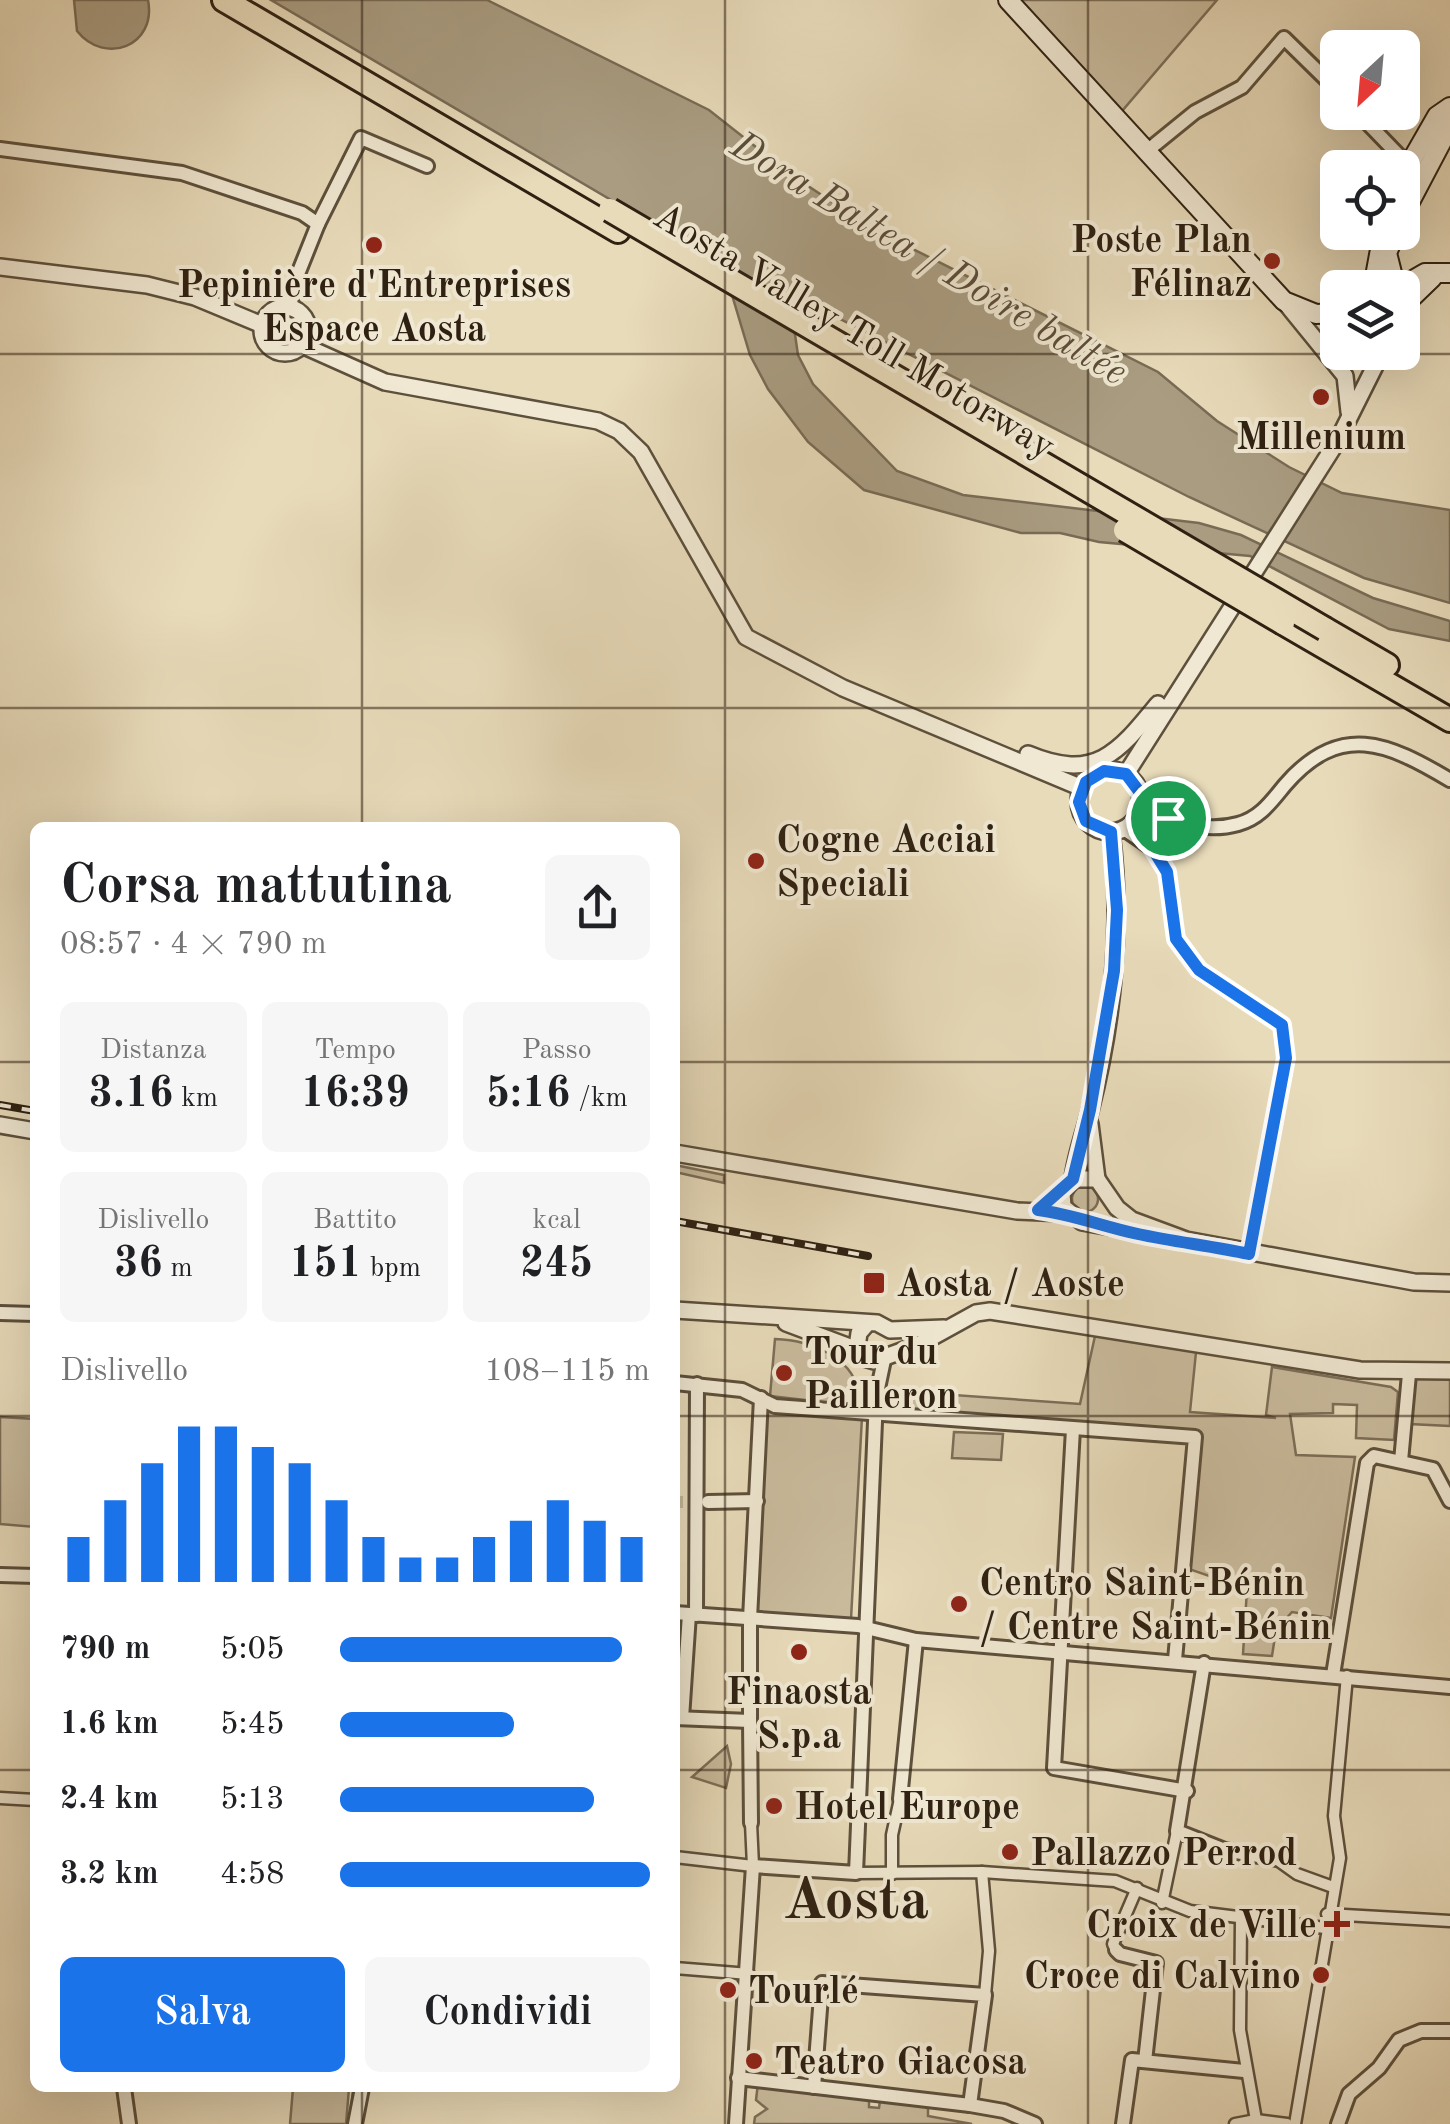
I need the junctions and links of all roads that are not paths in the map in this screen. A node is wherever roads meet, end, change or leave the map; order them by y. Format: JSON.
{"nodes":[{"id":1,"x":224,"y":0,"type":"edge"},
{"id":2,"x":253,"y":0,"type":"edge"},
{"id":3,"x":1008,"y":0,"type":"edge"},
{"id":4,"x":1320,"y":74,"type":"edge"},
{"id":5,"x":1450,"y":107,"type":"edge"},
{"id":6,"x":1450,"y":126,"type":"edge"},
{"id":7,"x":1373,"y":130,"type":"edge"},
{"id":8,"x":0,"y":149,"type":"edge"},
{"id":9,"x":1390,"y":150,"type":"edge"},
{"id":10,"x":1146,"y":151,"type":"junction"},
{"id":11,"x":1420,"y":152,"type":"edge"},
{"id":12,"x":1420,"y":161,"type":"edge"},
{"id":13,"x":427,"y":166,"type":"dead end"},
{"id":14,"x":614,"y":220,"type":"junction"},
{"id":15,"x":318,"y":224,"type":"junction"},
{"id":16,"x":0,"y":267,"type":"edge"},
{"id":17,"x":1446,"y":273,"type":"edge"},
{"id":18,"x":1420,"y":276,"type":"edge"},
{"id":19,"x":1420,"y":293,"type":"edge"},
{"id":20,"x":1284,"y":301,"type":"junction"},
{"id":21,"x":290,"y":308,"type":"junction"},
{"id":22,"x":1320,"y":314,"type":"edge"},
{"id":23,"x":1300,"y":320,"type":"junction"},
{"id":24,"x":262,"y":325,"type":"junction"},
{"id":25,"x":1320,"y":325,"type":"edge"},
{"id":26,"x":302,"y":345,"type":"junction"},
{"id":27,"x":1370,"y":370,"type":"edge"},
{"id":28,"x":1372,"y":370,"type":"edge"},
{"id":29,"x":1348,"y":412,"type":"junction"},
{"id":30,"x":1322,"y":461,"type":"junction"},
{"id":31,"x":1180,"y":686,"type":"junction"},
{"id":32,"x":1450,"y":703,"type":"edge"},
{"id":33,"x":1450,"y":720,"type":"edge"},
{"id":34,"x":994,"y":750,"type":"junction"},
{"id":35,"x":1126,"y":774,"type":"junction"},
{"id":36,"x":1450,"y":780,"type":"edge"},
{"id":37,"x":1082,"y":788,"type":"junction"},
{"id":38,"x":1140,"y":796,"type":"junction"},
{"id":39,"x":1168,"y":818,"type":"junction"},
{"id":40,"x":1127,"y":824,"type":"junction"},
{"id":41,"x":1090,"y":1110,"type":"junction"},
{"id":42,"x":0,"y":1125,"type":"edge"},
{"id":43,"x":30,"y":1134,"type":"edge"},
{"id":44,"x":0,"y":1135,"type":"edge"},
{"id":45,"x":30,"y":1136,"type":"edge"},
{"id":46,"x":680,"y":1155,"type":"edge"},
{"id":47,"x":1097,"y":1178,"type":"junction"},
{"id":48,"x":1073,"y":1179,"type":"junction"},
{"id":49,"x":1062,"y":1193,"type":"junction"},
{"id":50,"x":1108,"y":1196,"type":"junction"},
{"id":51,"x":1038,"y":1210,"type":"junction"},
{"id":52,"x":1066,"y":1213,"type":"junction"},
{"id":53,"x":1088,"y":1222,"type":"junction"},
{"id":54,"x":1186,"y":1240,"type":"junction"},
{"id":55,"x":1249,"y":1254,"type":"junction"},
{"id":56,"x":1450,"y":1284,"type":"edge"},
{"id":57,"x":680,"y":1310,"type":"edge"},
{"id":58,"x":0,"y":1312,"type":"edge"},
{"id":59,"x":30,"y":1314,"type":"edge"},
{"id":60,"x":773,"y":1319,"type":"junction"},
{"id":61,"x":866,"y":1326,"type":"junction"},
{"id":62,"x":948,"y":1328,"type":"junction"},
{"id":63,"x":890,"y":1330,"type":"junction"},
{"id":64,"x":861,"y":1354,"type":"junction"},
{"id":65,"x":888,"y":1356,"type":"junction"},
{"id":66,"x":1450,"y":1372,"type":"edge"},
{"id":67,"x":1409,"y":1374,"type":"junction"},
{"id":68,"x":680,"y":1383,"type":"edge"},
{"id":69,"x":697,"y":1384,"type":"junction"},
{"id":70,"x":876,"y":1390,"type":"junction"},
{"id":71,"x":762,"y":1398,"type":"junction"},
{"id":72,"x":875,"y":1415,"type":"junction"},
{"id":73,"x":1073,"y":1428,"type":"junction"},
{"id":74,"x":1401,"y":1461,"type":"junction"},
{"id":75,"x":757,"y":1501,"type":"junction"},
{"id":76,"x":1450,"y":1501,"type":"edge"},
{"id":77,"x":696,"y":1502,"type":"junction"},
{"id":78,"x":0,"y":1574,"type":"edge"},
{"id":79,"x":30,"y":1576,"type":"edge"},
{"id":80,"x":687,"y":1614,"type":"edge"},
{"id":81,"x":750,"y":1618,"type":"junction"},
{"id":82,"x":865,"y":1627,"type":"junction"},
{"id":83,"x":916,"y":1640,"type":"junction"},
{"id":84,"x":1058,"y":1652,"type":"junction"},
{"id":85,"x":1175,"y":1660,"type":"junction"},
{"id":86,"x":1204,"y":1662,"type":"junction"},
{"id":87,"x":1340,"y":1676,"type":"junction"},
{"id":88,"x":1450,"y":1687,"type":"edge"},
{"id":89,"x":680,"y":1695,"type":"edge"},
{"id":90,"x":680,"y":1718,"type":"edge"},
{"id":91,"x":750,"y":1720,"type":"junction"},
{"id":92,"x":1187,"y":1791,"type":"junction"},
{"id":93,"x":0,"y":1798,"type":"edge"},
{"id":94,"x":30,"y":1800,"type":"edge"},
{"id":95,"x":900,"y":1800,"type":"joint"},
{"id":96,"x":751,"y":1824,"type":"joint"},
{"id":97,"x":1177,"y":1831,"type":"junction"},
{"id":98,"x":680,"y":1858,"type":"edge"},
{"id":99,"x":1276,"y":1859,"type":"joint"},
{"id":100,"x":752,"y":1866,"type":"junction"},
{"id":101,"x":982,"y":1872,"type":"junction"},
{"id":102,"x":856,"y":1873,"type":"junction"},
{"id":103,"x":892,"y":1874,"type":"junction"},
{"id":104,"x":1334,"y":1886,"type":"junction"},
{"id":105,"x":1137,"y":1888,"type":"junction"},
{"id":106,"x":1162,"y":1904,"type":"junction"},
{"id":107,"x":1327,"y":1914,"type":"junction"},
{"id":108,"x":1240,"y":1920,"type":"junction"},
{"id":109,"x":1450,"y":1921,"type":"edge"},
{"id":110,"x":1325,"y":1928,"type":"junction"},
{"id":111,"x":1116,"y":1950,"type":"joint"},
{"id":112,"x":680,"y":1968,"type":"edge"},
{"id":113,"x":748,"y":1974,"type":"junction"},
{"id":114,"x":985,"y":1995,"type":"junction"},
{"id":115,"x":1450,"y":2031,"type":"edge"},
{"id":116,"x":1145,"y":2061,"type":"junction"},
{"id":117,"x":1244,"y":2071,"type":"junction"},
{"id":118,"x":738,"y":2078,"type":"junction"},
{"id":119,"x":814,"y":2087,"type":"junction"},
{"id":120,"x":125,"y":2092,"type":"edge"},
{"id":121,"x":361,"y":2092,"type":"edge"},
{"id":122,"x":970,"y":2105,"type":"junction"},
{"id":123,"x":1256,"y":2120,"type":"junction"},
{"id":124,"x":129,"y":2124,"type":"edge"},
{"id":125,"x":356,"y":2124,"type":"edge"},
{"id":126,"x":736,"y":2124,"type":"edge"},
{"id":127,"x":1035,"y":2124,"type":"edge"},
{"id":128,"x":1123,"y":2124,"type":"edge"},
{"id":129,"x":1234,"y":2124,"type":"edge"},
{"id":130,"x":1291,"y":2124,"type":"edge"},
{"id":131,"x":1338,"y":2124,"type":"edge"}],
"edges":[{"from":1,"to":14,"type":"highway","name":"Aosta Valley Toll Motorway"},
{"from":2,"to":14,"type":"highway","name":"Aosta Valley Toll Motorway"},
{"from":3,"to":10,"type":"main road"},
{"from":4,"to":10,"type":"street"},
{"from":5,"to":11,"type":"main road"},
{"from":6,"to":12,"type":"main road"},
{"from":7,"to":9,"type":"street"},
{"from":8,"to":15,"type":"street"},
{"from":10,"to":20,"type":"main road"},
{"from":13,"to":15,"type":"street"},
{"from":14,"to":32,"type":"highway","name":"Aosta Valley Toll Motorway","bridge":true},
{"from":14,"to":33,"type":"highway","name":"Aosta Valley Toll Motorway","bridge":true},
{"from":15,"to":21,"type":"street"},
{"from":16,"to":24,"type":"street"},
{"from":17,"to":18,"type":"main road"},
{"from":17,"to":19,"type":"main road"},
{"from":20,"to":22,"type":"main road"},
{"from":20,"to":23,"type":"street"},
{"from":21,"to":24,"type":"street"},
{"from":21,"to":26,"type":"street"},
{"from":23,"to":25,"type":"main road"},
{"from":23,"to":29,"type":"street"},
{"from":24,"to":26,"type":"street"},
{"from":26,"to":34,"type":"street"},
{"from":27,"to":29,"type":"street"},
{"from":28,"to":30,"type":"street"},
{"from":29,"to":30,"type":"street"},
{"from":30,"to":31,"type":"street","bridge":true},
{"from":31,"to":34,"type":"street"},
{"from":31,"to":35,"type":"street"},
{"from":34,"to":37,"type":"street"},
{"from":35,"to":37,"type":"street"},
{"from":35,"to":38,"type":"street"},
{"from":36,"to":39,"type":"street"},
{"from":37,"to":40,"type":"street"},
{"from":38,"to":39,"type":"street"},
{"from":38,"to":40,"type":"street"},
{"from":39,"to":40,"type":"street"},
{"from":40,"to":41,"type":"street"},
{"from":40,"to":55,"type":"street"},
{"from":41,"to":47,"type":"street"},
{"from":41,"to":48,"type":"street"},
{"from":42,"to":43,"type":"street"},
{"from":44,"to":45,"type":"street"},
{"from":46,"to":51,"type":"street"},
{"from":47,"to":48,"type":"street"},
{"from":47,"to":50,"type":"street"},
{"from":48,"to":49,"type":"street"},
{"from":49,"to":51,"type":"street"},
{"from":49,"to":52,"type":"street"},
{"from":50,"to":53,"type":"street"},
{"from":50,"to":54,"type":"street"},
{"from":51,"to":52,"type":"street"},
{"from":52,"to":53,"type":"street"},
{"from":53,"to":54,"type":"street"},
{"from":54,"to":55,"type":"street"},
{"from":55,"to":56,"type":"street"},
{"from":57,"to":60,"type":"street"},
{"from":58,"to":59,"type":"street"},
{"from":60,"to":61,"type":"street"},
{"from":60,"to":64,"type":"street"},
{"from":61,"to":63,"type":"street"},
{"from":61,"to":64,"type":"street"},
{"from":62,"to":63,"type":"street"},
{"from":62,"to":65,"type":"street"},
{"from":62,"to":67,"type":"street"},
{"from":63,"to":65,"type":"street"},
{"from":64,"to":65,"type":"street"},
{"from":64,"to":70,"type":"street"},
{"from":65,"to":70,"type":"street"},
{"from":66,"to":67,"type":"street"},
{"from":67,"to":74,"type":"street"},
{"from":68,"to":69,"type":"street"},
{"from":69,"to":71,"type":"street"},
{"from":69,"to":77,"type":"street"},
{"from":70,"to":72,"type":"street"},
{"from":71,"to":72,"type":"street"},
{"from":71,"to":75,"type":"street"},
{"from":72,"to":73,"type":"street"},
{"from":72,"to":82,"type":"street"},
{"from":73,"to":84,"type":"street"},
{"from":73,"to":85,"type":"street"},
{"from":74,"to":76,"type":"street"},
{"from":74,"to":87,"type":"street"},
{"from":75,"to":77,"type":"street"},
{"from":75,"to":81,"type":"street"},
{"from":77,"to":80,"type":"street"},
{"from":78,"to":79,"type":"street"},
{"from":80,"to":81,"type":"street"},
{"from":80,"to":89,"type":"street"},
{"from":81,"to":82,"type":"street"},
{"from":81,"to":91,"type":"street"},
{"from":82,"to":83,"type":"street"},
{"from":82,"to":102,"type":"street"},
{"from":83,"to":84,"type":"street"},
{"from":83,"to":95,"type":"street"},
{"from":84,"to":85,"type":"street"},
{"from":84,"to":92,"type":"street"},
{"from":85,"to":86,"type":"street"},
{"from":86,"to":87,"type":"street"},
{"from":86,"to":92,"type":"street"},
{"from":87,"to":88,"type":"street"},
{"from":87,"to":104,"type":"street"},
{"from":90,"to":91,"type":"street"},
{"from":91,"to":96,"type":"street"},
{"from":92,"to":97,"type":"street"},
{"from":93,"to":94,"type":"street"},
{"from":95,"to":103,"type":"street"},
{"from":96,"to":100,"type":"street"},
{"from":97,"to":99,"type":"street"},
{"from":97,"to":106,"type":"street"},
{"from":98,"to":100,"type":"street"},
{"from":99,"to":104,"type":"street"},
{"from":100,"to":102,"type":"street"},
{"from":100,"to":113,"type":"street"},
{"from":101,"to":103,"type":"street"},
{"from":101,"to":105,"type":"street"},
{"from":101,"to":114,"type":"street"},
{"from":102,"to":103,"type":"street"},
{"from":104,"to":107,"type":"street"},
{"from":105,"to":106,"type":"street"},
{"from":105,"to":111,"type":"street"},
{"from":106,"to":108,"type":"street"},
{"from":107,"to":109,"type":"street"},
{"from":107,"to":110,"type":"street"},
{"from":108,"to":110,"type":"street"},
{"from":108,"to":117,"type":"street"},
{"from":110,"to":130,"type":"street"},
{"from":111,"to":116,"type":"street"},
{"from":112,"to":113,"type":"street"},
{"from":113,"to":118,"type":"street"},
{"from":114,"to":119,"type":"street"},
{"from":114,"to":122,"type":"street"},
{"from":115,"to":131,"type":"street"},
{"from":116,"to":117,"type":"street"},
{"from":116,"to":128,"type":"street"},
{"from":117,"to":123,"type":"street"},
{"from":118,"to":119,"type":"street"},
{"from":118,"to":126,"type":"street"},
{"from":119,"to":122,"type":"street"},
{"from":120,"to":124,"type":"street"},
{"from":121,"to":125,"type":"street"},
{"from":122,"to":127,"type":"street"},
{"from":123,"to":129,"type":"street"},
{"from":123,"to":130,"type":"street"}]}
